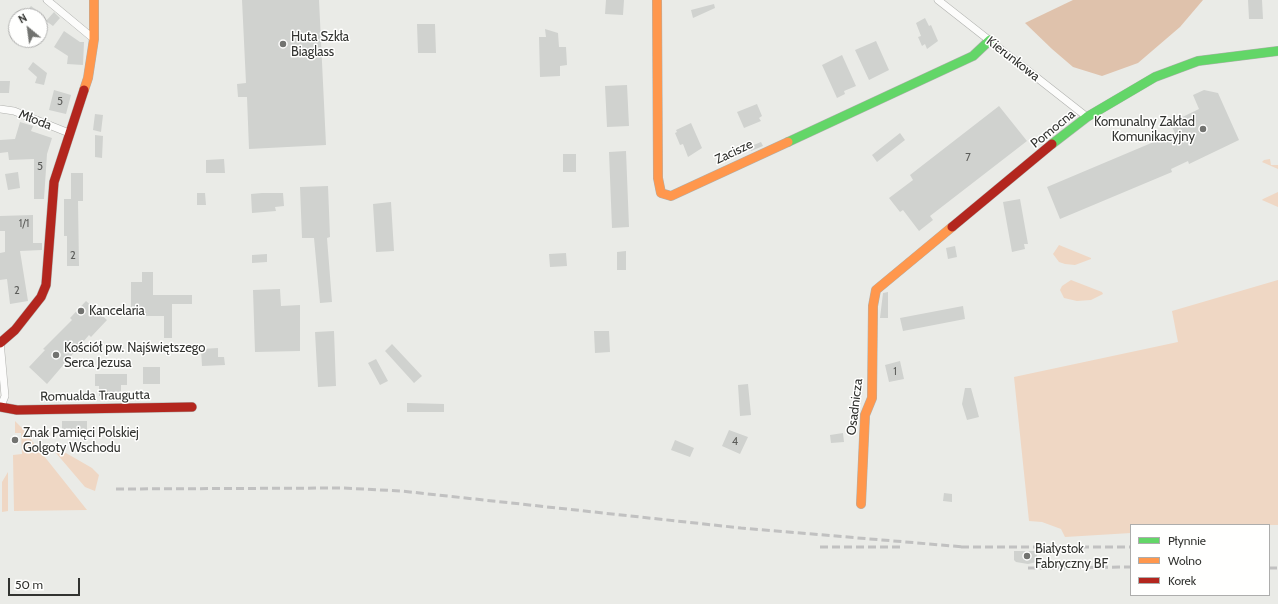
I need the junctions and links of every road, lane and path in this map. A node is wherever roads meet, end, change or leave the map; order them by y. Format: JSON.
{"nodes":[{"id":1,"x":47,"y":0,"type":"edge"},
{"id":2,"x":94,"y":0,"type":"edge"},
{"id":3,"x":657,"y":0,"type":"edge"},
{"id":4,"x":938,"y":0,"type":"edge"},
{"id":5,"x":94,"y":39,"type":"junction"},
{"id":6,"x":990,"y":40,"type":"junction"},
{"id":7,"x":1278,"y":51,"type":"edge"},
{"id":8,"x":0,"y":109,"type":"edge"},
{"id":9,"x":1087,"y":117,"type":"junction"},
{"id":10,"x":69,"y":133,"type":"junction"},
{"id":11,"x":876,"y":290,"type":"joint"},
{"id":12,"x":0,"y":342,"type":"edge"},
{"id":13,"x":2,"y":376,"type":"edge"},
{"id":14,"x":0,"y":407,"type":"edge"},
{"id":15,"x":192,"y":407,"type":"dead end"},
{"id":16,"x":861,"y":504,"type":"dead end"}],
"edges":[{"from":1,"to":5,"type":"street"},
{"from":2,"to":5,"type":"street"},
{"from":3,"to":6,"type":"street","name":"Zacisze"},
{"from":4,"to":6,"type":"street","name":"Kierunkowa"},
{"from":5,"to":10,"type":"street"},
{"from":6,"to":9,"type":"street","name":"Kierunkowa"},
{"from":7,"to":9,"type":"street","name":"Pomocna"},
{"from":8,"to":10,"type":"street","name":"Młoda"},
{"from":9,"to":11,"type":"street","name":"Pomocna"},
{"from":10,"to":12,"type":"street"},
{"from":11,"to":16,"type":"street","name":"Osadnicza"},
{"from":12,"to":13,"type":"street"},
{"from":13,"to":14,"type":"street"},
{"from":14,"to":15,"type":"street","name":"Romualda Traugutta"}]}
